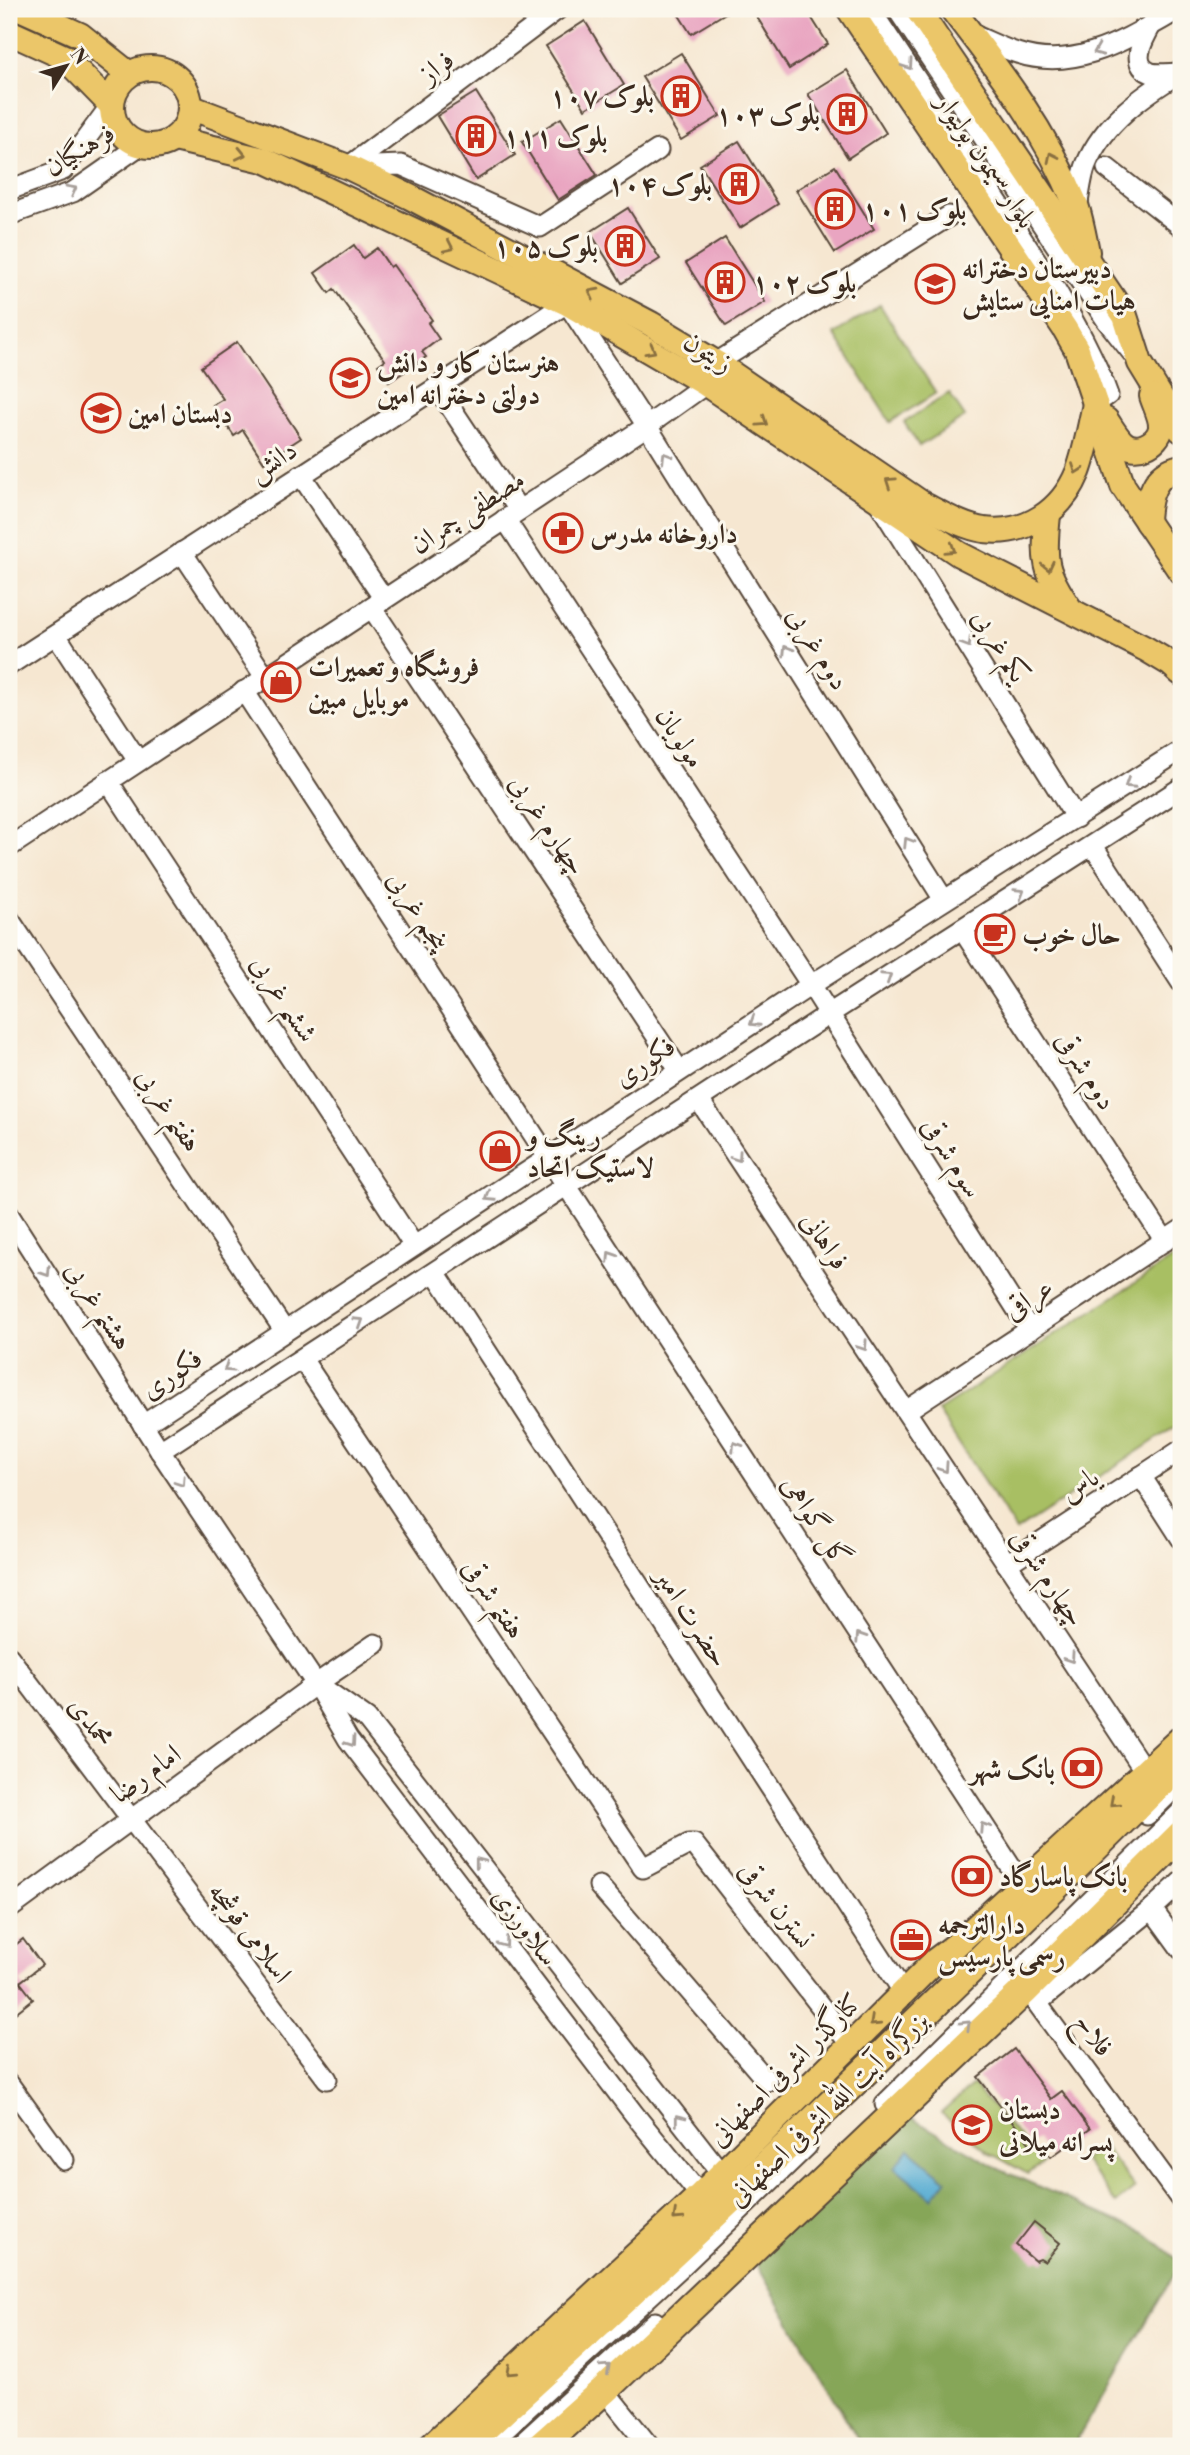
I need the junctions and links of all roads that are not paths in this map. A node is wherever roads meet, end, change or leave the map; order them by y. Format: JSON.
{"nodes":[{"id":1,"x":22,"y":9,"type":"edge"},
{"id":2,"x":558,"y":9,"type":"edge"},
{"id":3,"x":849,"y":9,"type":"edge"},
{"id":4,"x":870,"y":9,"type":"edge"},
{"id":5,"x":897,"y":9,"type":"edge"},
{"id":6,"x":916,"y":9,"type":"edge"},
{"id":7,"x":952,"y":9,"type":"edge"},
{"id":8,"x":1180,"y":9,"type":"edge"},
{"id":9,"x":1152,"y":24,"type":"junction"},
{"id":10,"x":9,"y":32,"type":"edge"},
{"id":11,"x":971,"y":34,"type":"junction"},
{"id":12,"x":1180,"y":73,"type":"edge"},
{"id":13,"x":129,"y":74,"type":"junction"},
{"id":14,"x":111,"y":106,"type":"junction"},
{"id":15,"x":190,"y":107,"type":"junction"},
{"id":16,"x":175,"y":139,"type":"junction"},
{"id":17,"x":139,"y":146,"type":"junction"},
{"id":18,"x":658,"y":150,"type":"dead end"},
{"id":19,"x":348,"y":167,"type":"junction"},
{"id":20,"x":1107,"y":168,"type":"dead end"},
{"id":21,"x":9,"y":190,"type":"edge"},
{"id":22,"x":1077,"y":207,"type":"junction"},
{"id":23,"x":9,"y":215,"type":"edge"},
{"id":24,"x":949,"y":216,"type":"dead end"},
{"id":25,"x":1181,"y":226,"type":"edge"},
{"id":26,"x":1091,"y":267,"type":"junction"},
{"id":27,"x":567,"y":303,"type":"junction"},
{"id":28,"x":1140,"y":363,"type":"junction"},
{"id":29,"x":711,"y":374,"type":"junction"},
{"id":30,"x":437,"y":387,"type":"junction"},
{"id":31,"x":1095,"y":404,"type":"junction"},
{"id":32,"x":647,"y":426,"type":"junction"},
{"id":33,"x":1181,"y":430,"type":"edge"},
{"id":34,"x":1181,"y":467,"type":"edge"},
{"id":35,"x":301,"y":475,"type":"junction"},
{"id":36,"x":879,"y":502,"type":"junction"},
{"id":37,"x":512,"y":515,"type":"junction"},
{"id":38,"x":1048,"y":515,"type":"junction"},
{"id":39,"x":1147,"y":522,"type":"junction"},
{"id":40,"x":182,"y":552,"type":"junction"},
{"id":41,"x":1181,"y":572,"type":"edge"},
{"id":42,"x":378,"y":603,"type":"junction"},
{"id":43,"x":1071,"y":610,"type":"junction"},
{"id":44,"x":56,"y":635,"type":"junction"},
{"id":45,"x":9,"y":665,"type":"edge"},
{"id":46,"x":1181,"y":673,"type":"edge"},
{"id":47,"x":265,"y":677,"type":"junction"},
{"id":48,"x":244,"y":691,"type":"junction"},
{"id":49,"x":1181,"y":750,"type":"edge"},
{"id":50,"x":138,"y":761,"type":"junction"},
{"id":51,"x":108,"y":781,"type":"junction"},
{"id":52,"x":1181,"y":789,"type":"edge"},
{"id":53,"x":1076,"y":818,"type":"junction"},
{"id":54,"x":1093,"y":846,"type":"junction"},
{"id":55,"x":9,"y":847,"type":"edge"},
{"id":56,"x":944,"y":900,"type":"junction"},
{"id":57,"x":9,"y":919,"type":"edge"},
{"id":58,"x":962,"y":929,"type":"junction"},
{"id":59,"x":1181,"y":982,"type":"edge"},
{"id":60,"x":811,"y":985,"type":"junction"},
{"id":61,"x":829,"y":1014,"type":"junction"},
{"id":62,"x":679,"y":1070,"type":"junction"},
{"id":63,"x":699,"y":1100,"type":"junction"},
{"id":64,"x":548,"y":1160,"type":"junction"},
{"id":65,"x":566,"y":1186,"type":"junction"},
{"id":66,"x":9,"y":1215,"type":"edge"},
{"id":67,"x":1173,"y":1236,"type":"edge"},
{"id":68,"x":414,"y":1246,"type":"junction"},
{"id":69,"x":435,"y":1272,"type":"junction"},
{"id":70,"x":284,"y":1330,"type":"junction"},
{"id":71,"x":1030,"y":1330,"type":"junction"},
{"id":72,"x":302,"y":1359,"type":"junction"},
{"id":73,"x":906,"y":1412,"type":"junction"},
{"id":74,"x":143,"y":1425,"type":"junction"},
{"id":75,"x":1181,"y":1450,"type":"edge"},
{"id":76,"x":160,"y":1451,"type":"junction"},
{"id":77,"x":1141,"y":1476,"type":"junction"},
{"id":78,"x":1181,"y":1538,"type":"edge"},
{"id":79,"x":1007,"y":1564,"type":"junction"},
{"id":80,"x":375,"y":1644,"type":"dead end"},
{"id":81,"x":9,"y":1657,"type":"edge"},
{"id":82,"x":316,"y":1684,"type":"junction"},
{"id":83,"x":1181,"y":1738,"type":"edge"},
{"id":84,"x":1181,"y":1762,"type":"edge"},
{"id":85,"x":1146,"y":1773,"type":"junction"},
{"id":86,"x":1181,"y":1782,"type":"edge"},
{"id":87,"x":1181,"y":1812,"type":"edge"},
{"id":88,"x":130,"y":1819,"type":"junction"},
{"id":89,"x":1181,"y":1835,"type":"edge"},
{"id":90,"x":643,"y":1868,"type":"joint"},
{"id":91,"x":1181,"y":1882,"type":"edge"},
{"id":92,"x":1022,"y":1884,"type":"junction"},
{"id":93,"x":599,"y":1886,"type":"dead end"},
{"id":94,"x":9,"y":1909,"type":"edge"},
{"id":95,"x":1152,"y":1909,"type":"junction"},
{"id":96,"x":1181,"y":1949,"type":"edge"},
{"id":97,"x":904,"y":1993,"type":"junction"},
{"id":98,"x":850,"y":2044,"type":"junction"},
{"id":99,"x":327,"y":2079,"type":"dead end"},
{"id":100,"x":767,"y":2081,"type":"dead end"},
{"id":101,"x":9,"y":2084,"type":"edge"},
{"id":102,"x":659,"y":2094,"type":"junction"},
{"id":103,"x":634,"y":2114,"type":"junction"},
{"id":104,"x":64,"y":2160,"type":"dead end"},
{"id":105,"x":721,"y":2173,"type":"junction"},
{"id":106,"x":700,"y":2195,"type":"junction"},
{"id":107,"x":1181,"y":2200,"type":"edge"},
{"id":108,"x":604,"y":2390,"type":"junction"},
{"id":109,"x":431,"y":2446,"type":"edge"},
{"id":110,"x":464,"y":2446,"type":"edge"},
{"id":111,"x":486,"y":2446,"type":"edge"},
{"id":112,"x":519,"y":2446,"type":"edge"},
{"id":113,"x":541,"y":2446,"type":"edge"},
{"id":114,"x":649,"y":2446,"type":"edge"}],
"edges":[{"from":1,"to":13,"type":"main road"},
{"from":2,"to":19,"type":"street","name":"فراز"},
{"from":3,"to":31,"type":"main road","name":"بلوار سیمون بولیوار"},
{"from":4,"to":31,"type":"street","one_way":true},
{"from":5,"to":28,"type":"street"},
{"from":6,"to":26,"type":"main road","name":"بلوار سیمون بولیوار"},
{"from":7,"to":11,"type":"main road"},
{"from":8,"to":9,"type":"street"},
{"from":9,"to":11,"type":"street","one_way":true},
{"from":9,"to":12,"type":"street"},
{"from":10,"to":14,"type":"main road"},
{"from":22,"to":11,"type":"main road","one_way":true},
{"from":12,"to":22,"type":"street"},
{"from":13,"to":14,"type":"main road"},
{"from":13,"to":15,"type":"main road"},
{"from":14,"to":17,"type":"main road"},
{"from":14,"to":21,"type":"street","name":"فرهنگیان"},
{"from":15,"to":16,"type":"main road"},
{"from":15,"to":19,"type":"main road","name":"زیتون"},
{"from":16,"to":17,"type":"main road"},
{"from":16,"to":27,"type":"main road","name":"زیتون","one_way":true},
{"from":23,"to":17,"type":"street","name":"فرهنگیان","one_way":true},
{"from":18,"to":19,"type":"street"},
{"from":29,"to":19,"type":"main road","name":"زیتون","one_way":true},
{"from":20,"to":25,"type":"street"},
{"from":22,"to":26,"type":"main road"},
{"from":24,"to":29,"type":"street","name":"مصطفی چمران"},
{"from":26,"to":28,"type":"main road","name":"بلوار سیمون بولیوار"},
{"from":27,"to":29,"type":"main road","name":"زیتون","one_way":true},
{"from":27,"to":30,"type":"street","name":"دانش"},
{"from":27,"to":32,"type":"street","name":"دوم غربی"},
{"from":28,"to":31,"type":"main road"},
{"from":28,"to":33,"type":"main road","name":"بلوار سیمون بولیوار"},
{"from":29,"to":32,"type":"street","name":"مصطفی چمران"},
{"from":29,"to":36,"type":"main road","name":"زیتون","one_way":true},
{"from":38,"to":29,"type":"main road","name":"زیتون","one_way":true},
{"from":30,"to":35,"type":"street","name":"دانش"},
{"from":30,"to":37,"type":"street","name":"مولویان"},
{"from":31,"to":38,"type":"main road","name":"زیتون","one_way":true},
{"from":31,"to":39,"type":"main road","name":"بلوار سیمون بولیوار"},
{"from":32,"to":37,"type":"street","name":"مصطفی چمران"},
{"from":56,"to":32,"type":"street","name":"دوم غربی","one_way":true},
{"from":34,"to":39,"type":"main road"},
{"from":35,"to":40,"type":"street","name":"دانش"},
{"from":35,"to":42,"type":"street","name":"چهارم غربی"},
{"from":36,"to":43,"type":"main road","name":"زیتون","one_way":true},
{"from":36,"to":53,"type":"street","name":"یکم غربی","one_way":true},
{"from":37,"to":42,"type":"street","name":"مصطفی چمران"},
{"from":37,"to":60,"type":"street","name":"مولویان"},
{"from":38,"to":43,"type":"main road","one_way":true},
{"from":39,"to":41,"type":"main road","name":"بلوار سیمون بولیوار"},
{"from":40,"to":44,"type":"street","name":"دانش"},
{"from":40,"to":47,"type":"street"},
{"from":42,"to":47,"type":"street","name":"مصطفی چمران"},
{"from":42,"to":62,"type":"street","name":"چهارم غربی"},
{"from":43,"to":46,"type":"main road","name":"زیتون"},
{"from":44,"to":45,"type":"street","name":"دانش"},
{"from":44,"to":50,"type":"street"},
{"from":47,"to":48,"type":"street","name":"مصطفی چمران"},
{"from":48,"to":50,"type":"street","name":"مصطفی چمران"},
{"from":48,"to":64,"type":"street","name":"پنجم غربی"},
{"from":49,"to":53,"type":"street","name":"فکوری","one_way":true},
{"from":50,"to":51,"type":"street","name":"مصطفی چمران"},
{"from":51,"to":55,"type":"street","name":"مصطفی چمران"},
{"from":51,"to":68,"type":"street","name":"ششم غربی"},
{"from":52,"to":54,"type":"street"},
{"from":53,"to":56,"type":"street","name":"فکوری"},
{"from":58,"to":54,"type":"street","one_way":true},
{"from":54,"to":59,"type":"street"},
{"from":56,"to":60,"type":"street","name":"فکوری"},
{"from":57,"to":70,"type":"street","name":"هفتم غربی"},
{"from":61,"to":58,"type":"street","one_way":true},
{"from":58,"to":67,"type":"street","name":"دوم شرقی"},
{"from":60,"to":61,"type":"street","name":"مولویان"},
{"from":60,"to":62,"type":"street","name":"فکوری","one_way":true},
{"from":61,"to":63,"type":"street"},
{"from":61,"to":71,"type":"street","name":"سوم شرقی"},
{"from":62,"to":64,"type":"street","name":"فکوری"},
{"from":63,"to":65,"type":"street"},
{"from":63,"to":73,"type":"street","name":"فراهانی","one_way":true},
{"from":64,"to":65,"type":"street","name":"پنجم غربی"},
{"from":64,"to":68,"type":"street","name":"فکوری","one_way":true},
{"from":65,"to":69,"type":"street"},
{"from":92,"to":65,"type":"street","name":"گل گواهی","one_way":true},
{"from":66,"to":74,"type":"street","name":"هشتم غربی","one_way":true},
{"from":67,"to":71,"type":"street","name":"عراقی"},
{"from":68,"to":70,"type":"street","name":"فکوری"},
{"from":72,"to":69,"type":"street","one_way":true},
{"from":69,"to":97,"type":"street","name":"حضرت امیر"},
{"from":70,"to":74,"type":"street","name":"فکوری","one_way":true},
{"from":71,"to":73,"type":"street","name":"عراقی"},
{"from":72,"to":76,"type":"street"},
{"from":72,"to":90,"type":"street","name":"هفتم شرقی"},
{"from":73,"to":79,"type":"street","name":"چهارم شرقی","one_way":true},
{"from":74,"to":76,"type":"street","name":"سلاورزی"},
{"from":75,"to":77,"type":"street","name":"یاس"},
{"from":76,"to":82,"type":"street","name":"سلاورزی","one_way":true},
{"from":77,"to":78,"type":"street"},
{"from":77,"to":79,"type":"street","name":"یاس"},
{"from":79,"to":85,"type":"street","name":"چهارم شرقی","one_way":true},
{"from":80,"to":82,"type":"street","name":"امام رضا"},
{"from":81,"to":88,"type":"street","name":"محمدی"},
{"from":82,"to":88,"type":"street","name":"امام رضا"},
{"from":102,"to":82,"type":"street","name":"سلاورزی","one_way":true},
{"from":82,"to":103,"type":"street","name":"سلاورزی","one_way":true},
{"from":83,"to":85,"type":"main road","name":"کنارگذر اشرفی اصفهانی"},
{"from":84,"to":110,"type":"highway","name":"بزرگراه آیت الله اشرفی اصفهانی"},
{"from":85,"to":92,"type":"main road","name":"کنارگذر اشرفی اصفهانی","one_way":true},
{"from":86,"to":111,"type":"street"},
{"from":112,"to":87,"type":"street","one_way":true},
{"from":88,"to":94,"type":"street","name":"امام رضا"},
{"from":88,"to":99,"type":"street","name":"اسلامی قوشچه"},
{"from":89,"to":108,"type":"highway","name":"بزرگراه آیت الله اشرفی اصفهانی"},
{"from":90,"to":98,"type":"street","name":"نسترن شرقی"},
{"from":91,"to":95,"type":"street"},
{"from":92,"to":97,"type":"main road","name":"کنارگذر اشرفی اصفهانی"},
{"from":93,"to":100,"type":"street"},
{"from":95,"to":96,"type":"street"},
{"from":95,"to":107,"type":"street","name":"فلاح"},
{"from":97,"to":98,"type":"main road","name":"کنارگذر اشرفی اصفهانی","one_way":true},
{"from":98,"to":105,"type":"main road","name":"کنارگذر اشرفی اصفهانی"},
{"from":101,"to":104,"type":"street"},
{"from":102,"to":103,"type":"street"},
{"from":105,"to":102,"type":"street","name":"سلاورزی","one_way":true},
{"from":103,"to":106,"type":"street","name":"سلاورزی"},
{"from":105,"to":106,"type":"main road","name":"کنارگذر اشرفی اصفهانی"},
{"from":106,"to":109,"type":"main road","name":"کنارگذر اشرفی اصفهانی","one_way":true},
{"from":108,"to":113,"type":"highway","name":"بزرگراه آیت الله اشرفی اصفهانی"},
{"from":108,"to":114,"type":"street"}]}
